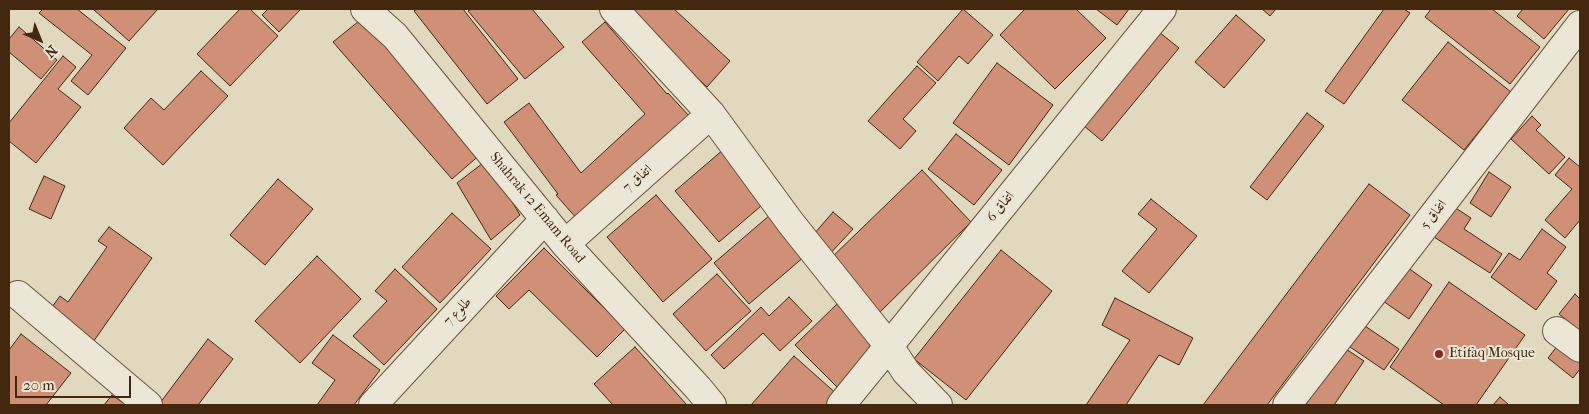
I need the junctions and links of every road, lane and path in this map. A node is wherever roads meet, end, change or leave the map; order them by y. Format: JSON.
{"nodes":[{"id":1,"x":365,"y":9,"type":"edge"},
{"id":2,"x":614,"y":9,"type":"edge"},
{"id":3,"x":1162,"y":9,"type":"edge"},
{"id":4,"x":1580,"y":25,"type":"edge"},
{"id":5,"x":711,"y":114,"type":"junction"},
{"id":6,"x":545,"y":219,"type":"junction"},
{"id":7,"x":565,"y":244,"type":"junction"},
{"id":8,"x":18,"y":295,"type":"dead end"},
{"id":9,"x":1557,"y":331,"type":"dead end"},
{"id":10,"x":889,"y":346,"type":"junction"},
{"id":11,"x":1580,"y":348,"type":"edge"},
{"id":12,"x":148,"y":405,"type":"edge"},
{"id":13,"x":373,"y":405,"type":"edge"},
{"id":14,"x":712,"y":405,"type":"edge"},
{"id":15,"x":841,"y":405,"type":"edge"},
{"id":16,"x":938,"y":405,"type":"edge"},
{"id":17,"x":1287,"y":405,"type":"edge"}],
"edges":[{"from":1,"to":6,"type":"street","name":"Shahrak 12 Emam Road"},
{"from":2,"to":5,"type":"street"},
{"from":3,"to":10,"type":"street","name":"اتفاق 6"},
{"from":4,"to":17,"type":"street","name":"اتفاق 5"},
{"from":5,"to":7,"type":"street","name":"اتفاق 7"},
{"from":5,"to":10,"type":"street"},
{"from":6,"to":7,"type":"street","name":"Shahrak 12 Emam Road"},
{"from":6,"to":13,"type":"street","name":"طلوع 7"},
{"from":7,"to":14,"type":"street","name":"Shahrak 12 Emam Road"},
{"from":8,"to":12,"type":"street"},
{"from":9,"to":11,"type":"street"},
{"from":10,"to":15,"type":"street","name":"اتفاق 6"},
{"from":10,"to":16,"type":"street"}]}
